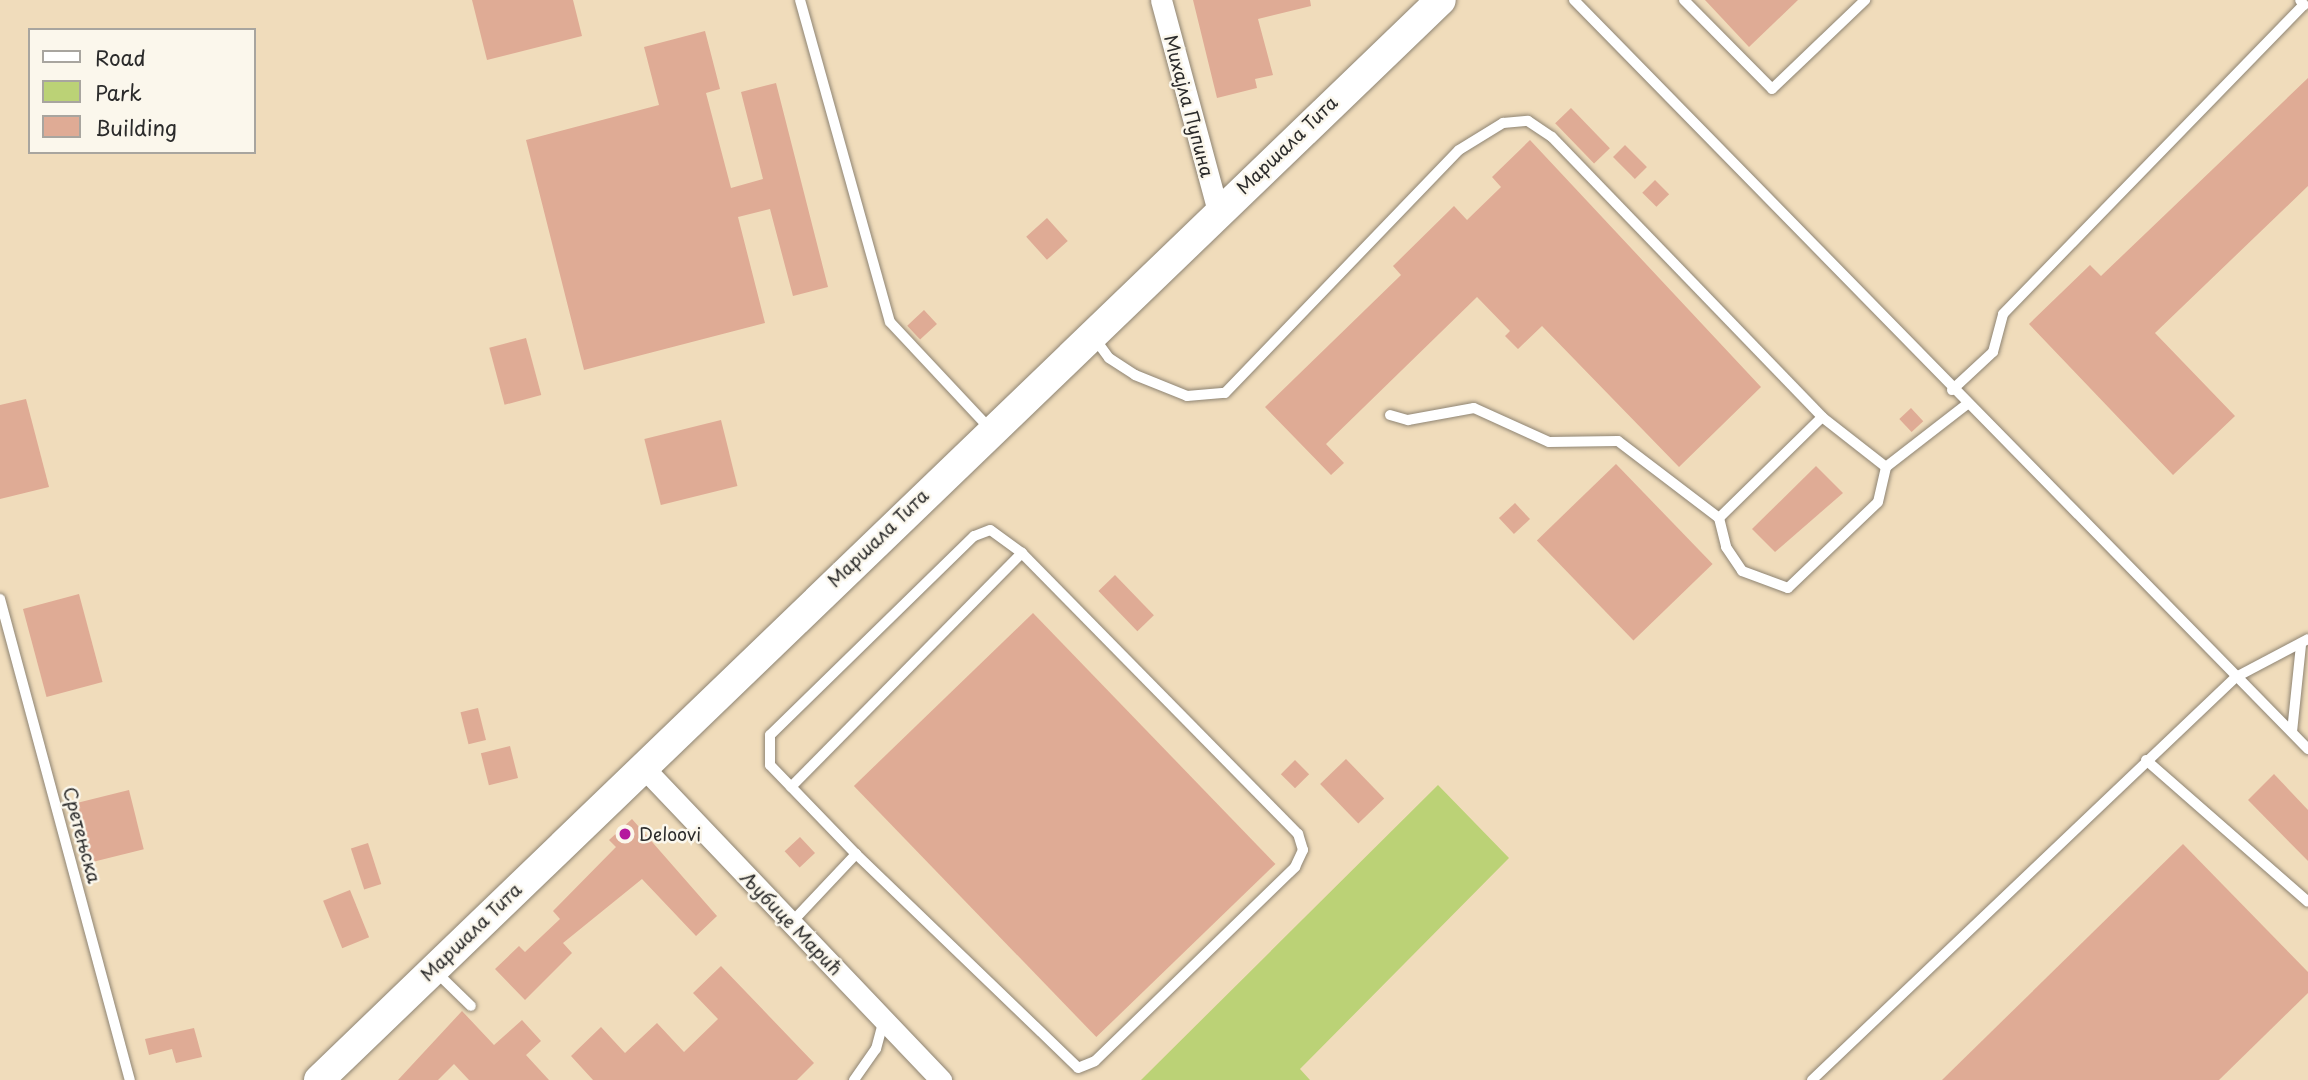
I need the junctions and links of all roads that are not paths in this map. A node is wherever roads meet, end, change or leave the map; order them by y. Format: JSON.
{"nodes":[{"id":1,"x":800,"y":0,"type":"edge"},
{"id":2,"x":1161,"y":0,"type":"edge"},
{"id":3,"x":1441,"y":0,"type":"edge"},
{"id":4,"x":1574,"y":0,"type":"edge"},
{"id":5,"x":1684,"y":0,"type":"edge"},
{"id":6,"x":1864,"y":0,"type":"edge"},
{"id":7,"x":2300,"y":0,"type":"edge"},
{"id":8,"x":1218,"y":212,"type":"junction"},
{"id":9,"x":1091,"y":333,"type":"junction"},
{"id":10,"x":1952,"y":390,"type":"junction"},
{"id":11,"x":1966,"y":405,"type":"junction"},
{"id":12,"x":1390,"y":415,"type":"dead end"},
{"id":13,"x":1822,"y":417,"type":"junction"},
{"id":14,"x":990,"y":429,"type":"junction"},
{"id":15,"x":1886,"y":467,"type":"junction"},
{"id":16,"x":1719,"y":519,"type":"junction"},
{"id":17,"x":1022,"y":553,"type":"junction"},
{"id":18,"x":0,"y":599,"type":"edge"},
{"id":19,"x":2304,"y":642,"type":"edge"},
{"id":20,"x":2236,"y":677,"type":"junction"},
{"id":21,"x":2292,"y":732,"type":"junction"},
{"id":22,"x":2308,"y":749,"type":"edge"},
{"id":23,"x":2146,"y":760,"type":"junction"},
{"id":24,"x":642,"y":766,"type":"junction"},
{"id":25,"x":791,"y":787,"type":"junction"},
{"id":26,"x":856,"y":854,"type":"junction"},
{"id":27,"x":2308,"y":902,"type":"edge"},
{"id":28,"x":791,"y":923,"type":"junction"},
{"id":29,"x":433,"y":969,"type":"junction"},
{"id":30,"x":471,"y":1006,"type":"dead end"},
{"id":31,"x":884,"y":1020,"type":"junction"},
{"id":32,"x":130,"y":1080,"type":"edge"},
{"id":33,"x":319,"y":1080,"type":"edge"},
{"id":34,"x":854,"y":1080,"type":"edge"},
{"id":35,"x":941,"y":1080,"type":"edge"},
{"id":36,"x":1812,"y":1080,"type":"edge"}],
"edges":[{"from":1,"to":14,"type":"lane"},
{"from":2,"to":8,"type":"street","name":"Михајла Пупина"},
{"from":3,"to":8,"type":"main road","name":"Маршала Тита"},
{"from":4,"to":10,"type":"lane"},
{"from":5,"to":6,"type":"lane"},
{"from":7,"to":10,"type":"lane"},
{"from":8,"to":9,"type":"main road","name":"Маршала Тита"},
{"from":9,"to":13,"type":"lane"},
{"from":9,"to":14,"type":"main road","name":"Маршала Тита"},
{"from":10,"to":11,"type":"lane"},
{"from":11,"to":15,"type":"lane"},
{"from":11,"to":20,"type":"lane"},
{"from":12,"to":16,"type":"lane"},
{"from":13,"to":15,"type":"lane"},
{"from":13,"to":16,"type":"lane"},
{"from":14,"to":24,"type":"main road","name":"Маршала Тита"},
{"from":15,"to":16,"type":"lane"},
{"from":17,"to":25,"type":"lane"},
{"from":17,"to":25,"type":"lane"},
{"from":17,"to":26,"type":"lane"},
{"from":18,"to":32,"type":"lane","name":"Сретењска"},
{"from":19,"to":20,"type":"lane"},
{"from":19,"to":21,"type":"lane"},
{"from":20,"to":21,"type":"lane"},
{"from":20,"to":23,"type":"lane"},
{"from":21,"to":22,"type":"lane"},
{"from":23,"to":27,"type":"lane"},
{"from":23,"to":36,"type":"lane"},
{"from":24,"to":28,"type":"street","name":"Љубице Марић"},
{"from":24,"to":29,"type":"main road","name":"Маршала Тита"},
{"from":25,"to":26,"type":"lane"},
{"from":26,"to":28,"type":"lane"},
{"from":28,"to":31,"type":"street","name":"Љубице Марић"},
{"from":29,"to":30,"type":"lane"},
{"from":29,"to":33,"type":"main road","name":"Маршала Тита"},
{"from":31,"to":34,"type":"lane"},
{"from":31,"to":35,"type":"street","name":"Љубице Марић"}]}
